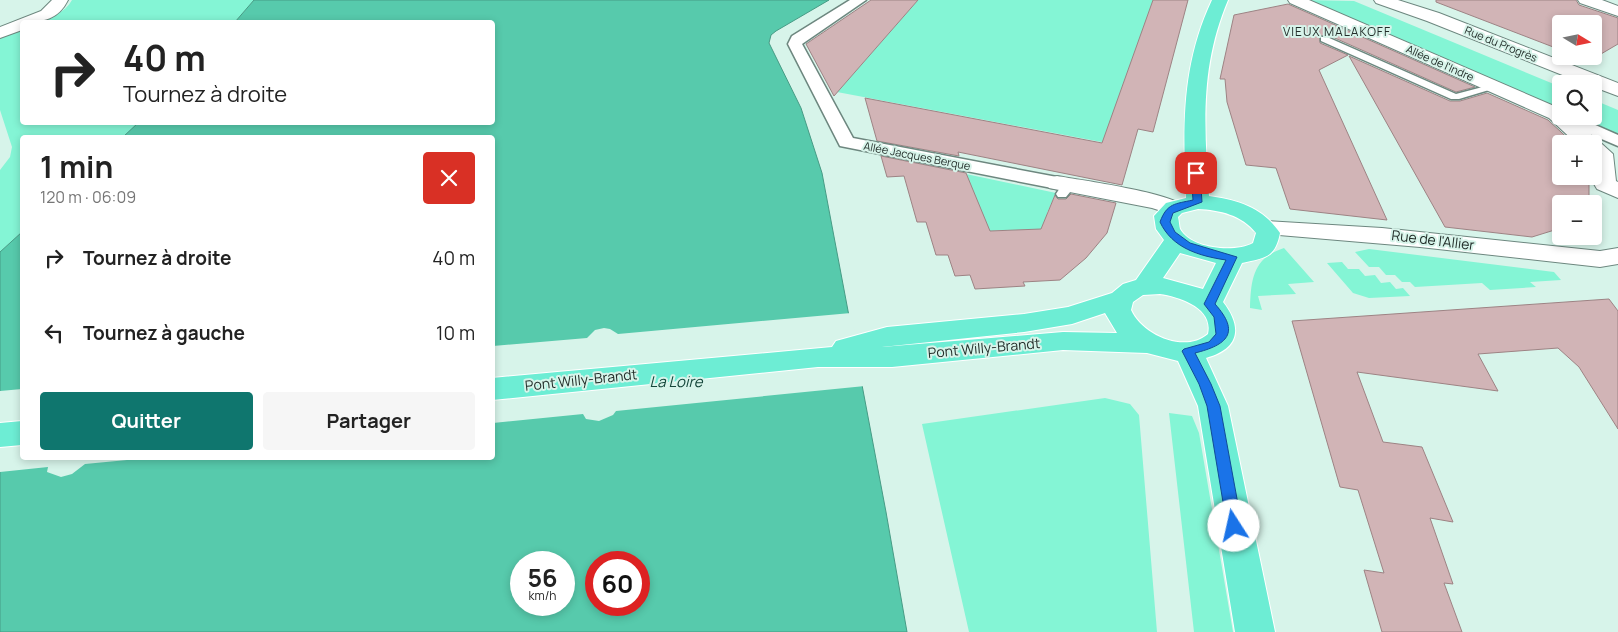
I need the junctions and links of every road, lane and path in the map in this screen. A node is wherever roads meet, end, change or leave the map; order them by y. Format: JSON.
{"nodes":[{"id":1,"x":60,"y":0,"type":"edge"},
{"id":2,"x":859,"y":0,"type":"edge"},
{"id":3,"x":1220,"y":0,"type":"edge"},
{"id":4,"x":1296,"y":0,"type":"edge"},
{"id":5,"x":1382,"y":0,"type":"edge"},
{"id":6,"x":1586,"y":0,"type":"edge"},
{"id":7,"x":1618,"y":11,"type":"edge"},
{"id":8,"x":32,"y":20,"type":"edge"},
{"id":9,"x":20,"y":25,"type":"edge"},
{"id":10,"x":0,"y":33,"type":"edge"},
{"id":11,"x":1324,"y":39,"type":"dead end"},
{"id":12,"x":1494,"y":87,"type":"junction"},
{"id":13,"x":1618,"y":90,"type":"edge"},
{"id":14,"x":1552,"y":112,"type":"edge"},
{"id":15,"x":1568,"y":125,"type":"edge"},
{"id":16,"x":1581,"y":125,"type":"edge"},
{"id":17,"x":1580,"y":135,"type":"edge"},
{"id":18,"x":1618,"y":141,"type":"edge"},
{"id":19,"x":1602,"y":154,"type":"edge"},
{"id":20,"x":1063,"y":188,"type":"joint"},
{"id":21,"x":1618,"y":191,"type":"edge"},
{"id":22,"x":1198,"y":202,"type":"junction"},
{"id":23,"x":1174,"y":208,"type":"junction"},
{"id":24,"x":1265,"y":228,"type":"junction"},
{"id":25,"x":1177,"y":239,"type":"junction"},
{"id":26,"x":1232,"y":257,"type":"junction"},
{"id":27,"x":1612,"y":263,"type":"edge"},
{"id":28,"x":1145,"y":286,"type":"junction"},
{"id":29,"x":1120,"y":299,"type":"junction"},
{"id":30,"x":1209,"y":304,"type":"junction"},
{"id":31,"x":897,"y":342,"type":"junction"},
{"id":32,"x":1150,"y":344,"type":"junction"},
{"id":33,"x":1188,"y":351,"type":"junction"},
{"id":34,"x":495,"y":389,"type":"edge"},
{"id":35,"x":20,"y":433,"type":"edge"},
{"id":36,"x":0,"y":435,"type":"edge"},
{"id":37,"x":1255,"y":632,"type":"edge"}],
"edges":[{"from":1,"to":8,"type":"street"},
{"from":2,"to":20,"type":"street","name":"Allée Jacques Berque"},
{"from":3,"to":22,"type":"main road"},
{"from":4,"to":12,"type":"street","name":"Allée de l'Indre"},
{"from":5,"to":13,"type":"street","name":"Rue du Progrès"},
{"from":6,"to":7,"type":"street"},
{"from":9,"to":10,"type":"street"},
{"from":11,"to":12,"type":"lane"},
{"from":12,"to":14,"type":"street","name":"Allée de l'Indre"},
{"from":15,"to":17,"type":"street","name":"Allée de l'Indre"},
{"from":16,"to":18,"type":"street","name":"Allée de l'Indre"},
{"from":19,"to":21,"type":"street"},
{"from":20,"to":23,"type":"street","name":"Allée Jacques Berque"},
{"from":22,"to":23,"type":"main road"},
{"from":22,"to":24,"type":"main road"},
{"from":23,"to":25,"type":"main road"},
{"from":24,"to":26,"type":"main road"},
{"from":24,"to":27,"type":"street","name":"Rue de l'Allier"},
{"from":25,"to":26,"type":"main road"},
{"from":25,"to":28,"type":"main road"},
{"from":26,"to":30,"type":"main road"},
{"from":28,"to":29,"type":"main road"},
{"from":28,"to":30,"type":"main road"},
{"from":29,"to":31,"type":"main road","name":"Pont Willy-Brandt"},
{"from":29,"to":32,"type":"main road"},
{"from":30,"to":33,"type":"main road"},
{"from":31,"to":32,"type":"main road","name":"Pont Willy-Brandt"},
{"from":31,"to":34,"type":"main road","name":"Pont Willy-Brandt"},
{"from":32,"to":33,"type":"main road"},
{"from":33,"to":37,"type":"main road"},
{"from":35,"to":36,"type":"main road"}]}
